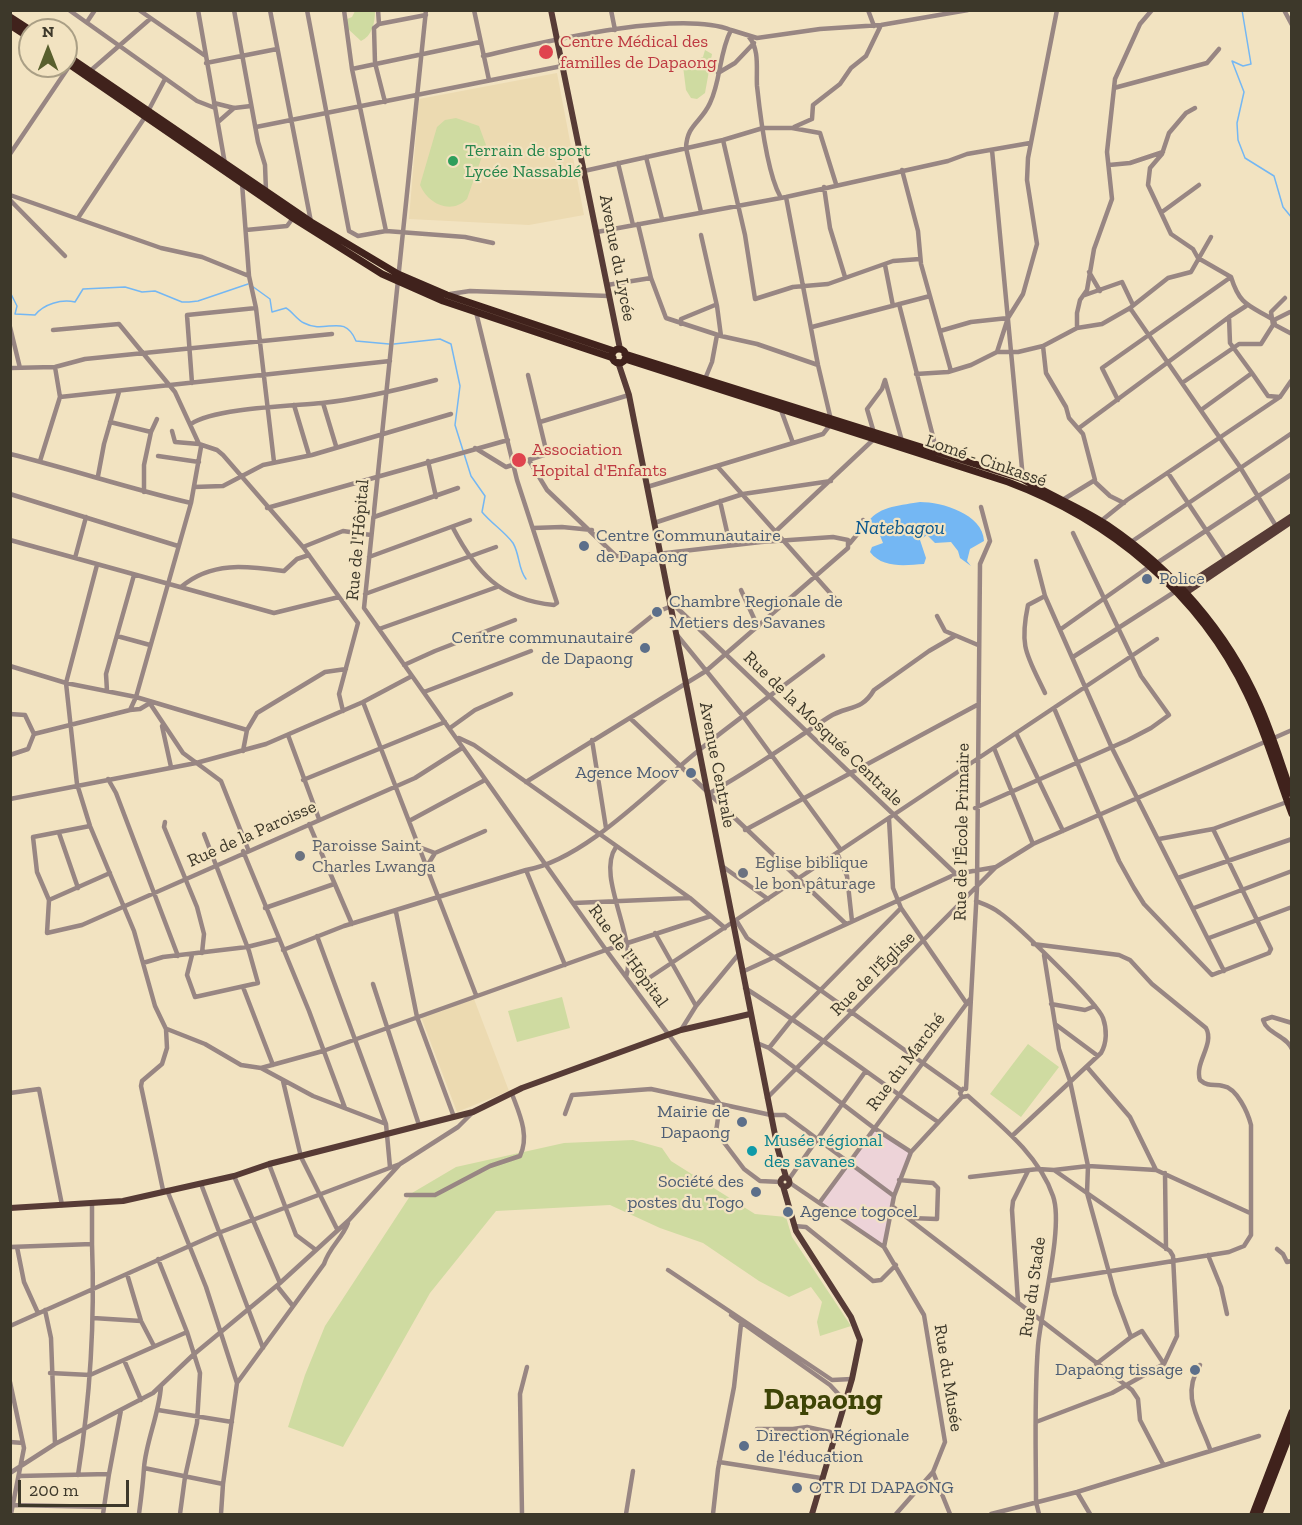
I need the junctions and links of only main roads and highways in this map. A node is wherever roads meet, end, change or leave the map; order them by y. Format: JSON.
{"nodes":[{"id":1,"x":551,"y":10,"type":"edge"},
{"id":2,"x":78,"y":65,"type":"edge"},
{"id":3,"x":78,"y":68,"type":"edge"},
{"id":4,"x":88,"y":74,"type":"junction"},
{"id":5,"x":224,"y":166,"type":"junction"},
{"id":6,"x":397,"y":278,"type":"junction"},
{"id":7,"x":619,"y":356,"type":"junction"},
{"id":8,"x":721,"y":387,"type":"junction"},
{"id":9,"x":831,"y":422,"type":"junction"},
{"id":10,"x":874,"y":436,"type":"junction"},
{"id":11,"x":1292,"y":516,"type":"edge"},
{"id":12,"x":1292,"y":521,"type":"edge"},
{"id":13,"x":1153,"y":565,"type":"junction"},
{"id":14,"x":1181,"y":592,"type":"junction"},
{"id":15,"x":1269,"y":741,"type":"junction"},
{"id":16,"x":1292,"y":794,"type":"edge"},
{"id":17,"x":1292,"y":814,"type":"edge"},
{"id":18,"x":750,"y":1014,"type":"junction"},
{"id":19,"x":10,"y":1208,"type":"edge"},
{"id":20,"x":1292,"y":1412,"type":"edge"},
{"id":21,"x":1292,"y":1429,"type":"edge"},
{"id":22,"x":812,"y":1515,"type":"edge"},
{"id":23,"x":1253,"y":1515,"type":"edge"},
{"id":24,"x":1259,"y":1515,"type":"edge"}],
"edges":[{"from":1,"to":7,"type":"main road","name":"Avenue du Lycée"},
{"from":2,"to":4,"type":"highway"},
{"from":3,"to":4,"type":"highway"},
{"from":4,"to":5,"type":"highway"},
{"from":5,"to":6,"type":"highway"},
{"from":5,"to":6,"type":"highway"},
{"from":6,"to":7,"type":"highway"},
{"from":6,"to":7,"type":"highway"},
{"from":7,"to":8,"type":"highway","name":"Lomé - Cinkassé"},
{"from":7,"to":8,"type":"highway","name":"Lomé - Cinkassé"},
{"from":7,"to":18,"type":"main road","name":"Avenue Centrale"},
{"from":8,"to":9,"type":"highway","name":"Lomé - Cinkassé"},
{"from":8,"to":9,"type":"highway","name":"Lomé - Cinkassé"},
{"from":9,"to":10,"type":"highway","name":"Lomé - Cinkassé"},
{"from":10,"to":13,"type":"highway","name":"Lomé - Cinkassé"},
{"from":10,"to":13,"type":"highway","name":"Lomé - Cinkassé"},
{"from":11,"to":14,"type":"main road"},
{"from":12,"to":14,"type":"main road"},
{"from":13,"to":14,"type":"highway","name":"Lomé - Cinkassé"},
{"from":14,"to":15,"type":"highway","name":"Lomé - Cinkassé"},
{"from":15,"to":16,"type":"highway","name":"Lomé - Cinkassé"},
{"from":15,"to":17,"type":"highway","name":"Lomé - Cinkassé"},
{"from":18,"to":19,"type":"main road"},
{"from":18,"to":22,"type":"main road","name":"Avenue Centrale"},
{"from":20,"to":23,"type":"highway"},
{"from":21,"to":24,"type":"highway"}]}
